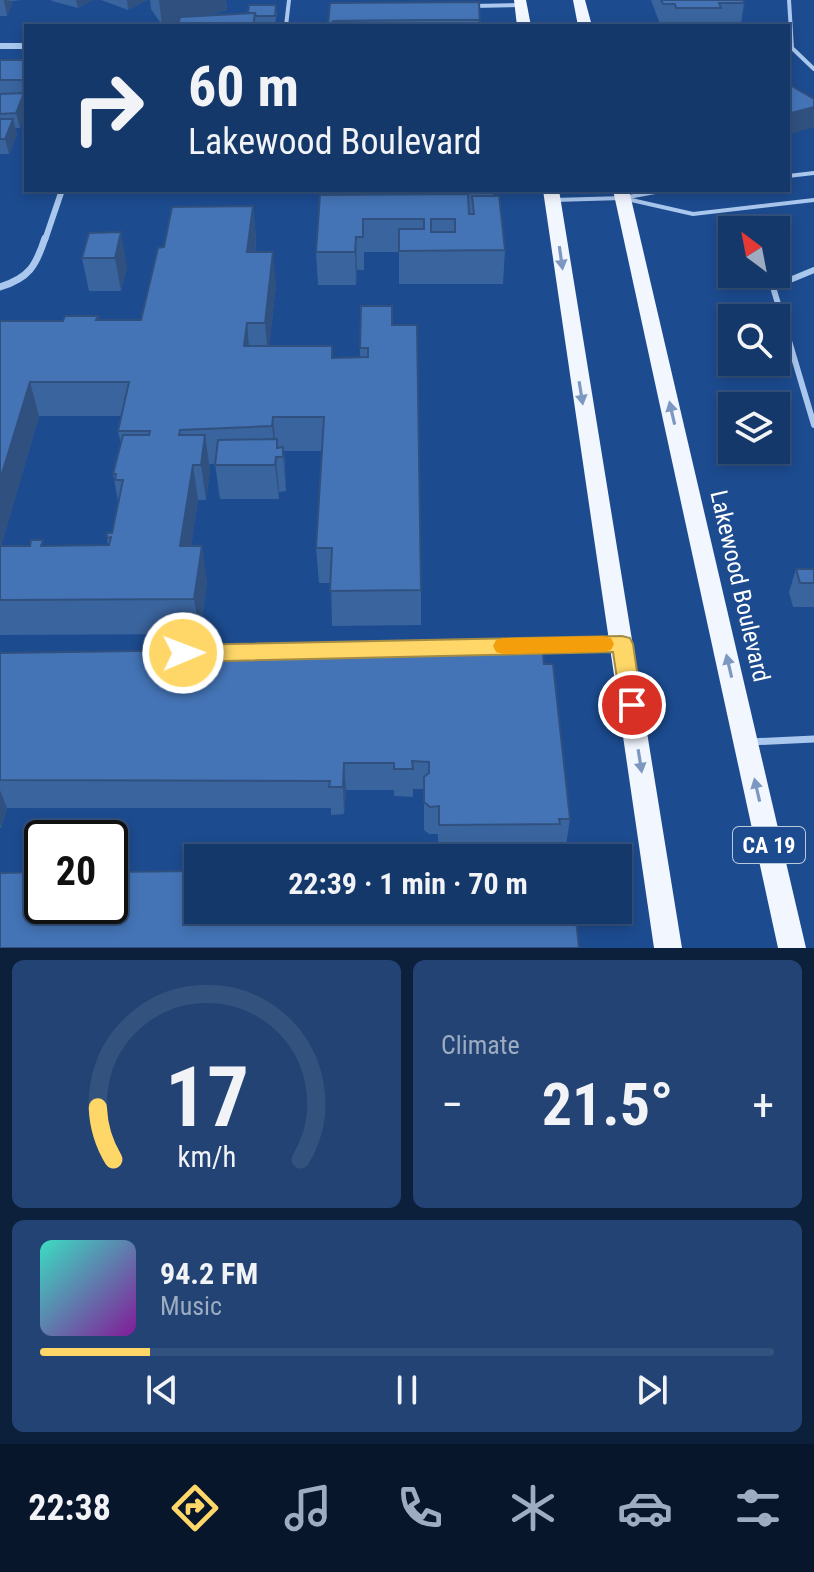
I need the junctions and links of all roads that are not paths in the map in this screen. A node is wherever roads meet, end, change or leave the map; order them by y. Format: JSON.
{"nodes":[{"id":1,"x":289,"y":0,"type":"edge"},
{"id":2,"x":579,"y":0,"type":"edge"},
{"id":3,"x":789,"y":0,"type":"edge"},
{"id":4,"x":521,"y":2,"type":"edge"},
{"id":5,"x":463,"y":6,"type":"edge"},
{"id":6,"x":286,"y":24,"type":"edge"},
{"id":7,"x":524,"y":24,"type":"edge"},
{"id":8,"x":585,"y":24,"type":"edge"},
{"id":9,"x":0,"y":46,"type":"edge"},
{"id":10,"x":24,"y":46,"type":"edge"},
{"id":11,"x":814,"y":69,"type":"edge"},
{"id":12,"x":814,"y":173,"type":"edge"},
{"id":13,"x":790,"y":176,"type":"edge"},
{"id":14,"x":61,"y":192,"type":"edge"},
{"id":15,"x":644,"y":192,"type":"edge"},
{"id":16,"x":622,"y":194,"type":"edge"},
{"id":17,"x":552,"y":195,"type":"edge"},
{"id":18,"x":814,"y":200,"type":"edge"},
{"id":19,"x":814,"y":270,"type":"edge"},
{"id":20,"x":0,"y":287,"type":"edge"},
{"id":21,"x":814,"y":425,"type":"edge"},
{"id":22,"x":622,"y":644,"type":"junction"},
{"id":23,"x":531,"y":645,"type":"edge"},
{"id":24,"x":814,"y":739,"type":"edge"},
{"id":25,"x":746,"y":742,"type":"junction"},
{"id":26,"x":668,"y":948,"type":"edge"},
{"id":27,"x":792,"y":948,"type":"edge"}],
"edges":[{"from":1,"to":6,"type":"lane"},
{"from":2,"to":8,"type":"main road"},
{"from":3,"to":11,"type":"lane"},
{"from":4,"to":5,"type":"lane"},
{"from":4,"to":7,"type":"main road"},
{"from":9,"to":10,"type":"street"},
{"from":12,"to":13,"type":"lane"},
{"from":14,"to":20,"type":"street"},
{"from":15,"to":16,"type":"lane"},
{"from":16,"to":17,"type":"lane"},
{"from":16,"to":18,"type":"lane"},
{"from":25,"to":16,"type":"main road","name":"Lakewood Boulevard","number":"CA 19","one_way":true},
{"from":17,"to":22,"type":"main road","one_way":true},
{"from":19,"to":21,"type":"lane"},
{"from":22,"to":23,"type":"lane"},
{"from":22,"to":26,"type":"main road","one_way":true},
{"from":24,"to":25,"type":"lane"},
{"from":27,"to":25,"type":"main road","name":"Lakewood Boulevard","number":"CA 19","one_way":true}]}
